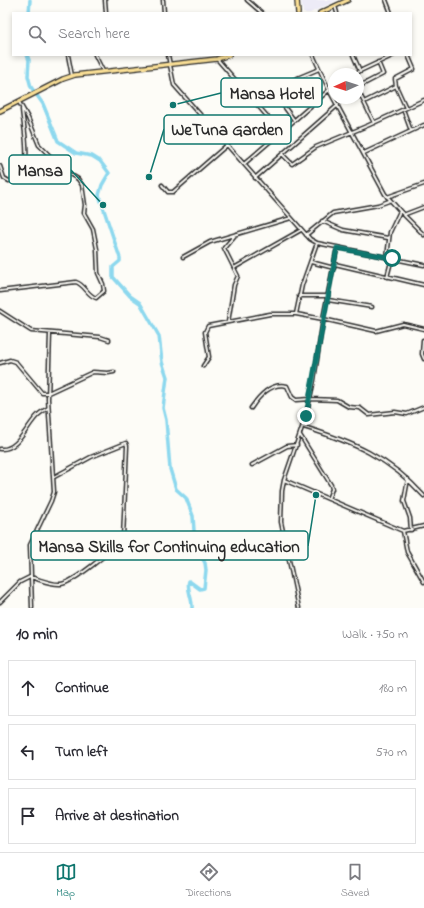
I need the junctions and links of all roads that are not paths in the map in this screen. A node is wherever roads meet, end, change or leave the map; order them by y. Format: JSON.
{"nodes":[{"id":1,"x":104,"y":0,"type":"edge"},
{"id":2,"x":163,"y":0,"type":"edge"},
{"id":3,"x":247,"y":0,"type":"edge"},
{"id":4,"x":297,"y":0,"type":"edge"},
{"id":5,"x":348,"y":0,"type":"edge"},
{"id":6,"x":386,"y":0,"type":"edge"},
{"id":7,"x":335,"y":6,"type":"junction"},
{"id":8,"x":106,"y":12,"type":"edge"},
{"id":9,"x":164,"y":12,"type":"edge"},
{"id":10,"x":261,"y":12,"type":"edge"},
{"id":11,"x":298,"y":12,"type":"edge"},
{"id":12,"x":322,"y":12,"type":"edge"},
{"id":13,"x":337,"y":12,"type":"edge"},
{"id":14,"x":391,"y":12,"type":"edge"},
{"id":15,"x":68,"y":56,"type":"edge"},
{"id":16,"x":96,"y":56,"type":"edge"},
{"id":17,"x":168,"y":56,"type":"edge"},
{"id":18,"x":226,"y":56,"type":"edge"},
{"id":19,"x":313,"y":56,"type":"edge"},
{"id":20,"x":353,"y":56,"type":"edge"},
{"id":21,"x":392,"y":56,"type":"edge"},
{"id":22,"x":408,"y":56,"type":"edge"},
{"id":23,"x":217,"y":59,"type":"junction"},
{"id":24,"x":378,"y":62,"type":"junction"},
{"id":25,"x":170,"y":65,"type":"junction"},
{"id":26,"x":359,"y":68,"type":"edge"},
{"id":27,"x":319,"y":69,"type":"junction"},
{"id":28,"x":364,"y":69,"type":"edge"},
{"id":29,"x":103,"y":71,"type":"junction"},
{"id":30,"x":72,"y":76,"type":"junction"},
{"id":31,"x":364,"y":84,"type":"edge"},
{"id":32,"x":396,"y":86,"type":"junction"},
{"id":33,"x":328,"y":88,"type":"edge"},
{"id":34,"x":328,"y":91,"type":"edge"},
{"id":35,"x":424,"y":100,"type":"edge"},
{"id":36,"x":18,"y":101,"type":"junction"},
{"id":37,"x":364,"y":102,"type":"joint"},
{"id":38,"x":338,"y":104,"type":"joint"},
{"id":39,"x":22,"y":108,"type":"junction"},
{"id":40,"x":404,"y":108,"type":"junction"},
{"id":41,"x":1,"y":109,"type":"edge"},
{"id":42,"x":294,"y":120,"type":"junction"},
{"id":43,"x":374,"y":123,"type":"junction"},
{"id":44,"x":424,"y":125,"type":"edge"},
{"id":45,"x":411,"y":131,"type":"junction"},
{"id":46,"x":281,"y":132,"type":"junction"},
{"id":47,"x":353,"y":132,"type":"junction"},
{"id":48,"x":227,"y":145,"type":"junction"},
{"id":49,"x":364,"y":153,"type":"junction"},
{"id":50,"x":282,"y":154,"type":"junction"},
{"id":51,"x":244,"y":164,"type":"junction"},
{"id":52,"x":0,"y":166,"type":"edge"},
{"id":53,"x":255,"y":178,"type":"junction"},
{"id":54,"x":424,"y":184,"type":"edge"},
{"id":55,"x":162,"y":185,"type":"dead end"},
{"id":56,"x":387,"y":197,"type":"junction"},
{"id":57,"x":390,"y":200,"type":"junction"},
{"id":58,"x":423,"y":208,"type":"edge"},
{"id":59,"x":400,"y":211,"type":"junction"},
{"id":60,"x":403,"y":215,"type":"junction"},
{"id":61,"x":291,"y":218,"type":"junction"},
{"id":62,"x":322,"y":221,"type":"junction"},
{"id":63,"x":301,"y":230,"type":"junction"},
{"id":64,"x":237,"y":233,"type":"junction"},
{"id":65,"x":306,"y":235,"type":"junction"},
{"id":66,"x":424,"y":235,"type":"edge"},
{"id":67,"x":388,"y":238,"type":"junction"},
{"id":68,"x":317,"y":243,"type":"junction"},
{"id":69,"x":337,"y":248,"type":"junction"},
{"id":70,"x":183,"y":257,"type":"dead end"},
{"id":71,"x":387,"y":257,"type":"junction"},
{"id":72,"x":392,"y":258,"type":"junction"},
{"id":73,"x":311,"y":262,"type":"junction"},
{"id":74,"x":335,"y":264,"type":"junction"},
{"id":75,"x":424,"y":265,"type":"edge"},
{"id":76,"x":234,"y":268,"type":"junction"},
{"id":77,"x":334,"y":268,"type":"junction"},
{"id":78,"x":387,"y":277,"type":"junction"},
{"id":79,"x":424,"y":284,"type":"edge"},
{"id":80,"x":0,"y":291,"type":"edge"},
{"id":81,"x":299,"y":296,"type":"junction"},
{"id":82,"x":328,"y":296,"type":"junction"},
{"id":83,"x":328,"y":300,"type":"junction"},
{"id":84,"x":372,"y":308,"type":"dead end"},
{"id":85,"x":0,"y":311,"type":"edge"},
{"id":86,"x":296,"y":314,"type":"junction"},
{"id":87,"x":323,"y":319,"type":"junction"},
{"id":88,"x":228,"y":322,"type":"junction"},
{"id":89,"x":424,"y":329,"type":"edge"},
{"id":90,"x":50,"y":333,"type":"junction"},
{"id":91,"x":424,"y":336,"type":"edge"},
{"id":92,"x":109,"y":340,"type":"dead end"},
{"id":93,"x":424,"y":340,"type":"edge"},
{"id":94,"x":424,"y":359,"type":"edge"},
{"id":95,"x":0,"y":363,"type":"edge"},
{"id":96,"x":203,"y":366,"type":"dead end"},
{"id":97,"x":114,"y":372,"type":"dead end"},
{"id":98,"x":48,"y":393,"type":"junction"},
{"id":99,"x":310,"y":398,"type":"junction"},
{"id":100,"x":424,"y":407,"type":"edge"},
{"id":101,"x":48,"y":408,"type":"junction"},
{"id":102,"x":251,"y":408,"type":"dead end"},
{"id":103,"x":304,"y":427,"type":"junction"},
{"id":104,"x":300,"y":435,"type":"junction"},
{"id":105,"x":297,"y":445,"type":"junction"},
{"id":106,"x":0,"y":449,"type":"edge"},
{"id":107,"x":4,"y":450,"type":"junction"},
{"id":108,"x":0,"y":452,"type":"edge"},
{"id":109,"x":252,"y":465,"type":"dead end"},
{"id":110,"x":54,"y":477,"type":"junction"},
{"id":111,"x":284,"y":480,"type":"junction"},
{"id":112,"x":408,"y":480,"type":"junction"},
{"id":113,"x":424,"y":496,"type":"edge"},
{"id":114,"x":328,"y":499,"type":"junction"},
{"id":115,"x":424,"y":526,"type":"edge"},
{"id":116,"x":412,"y":530,"type":"junction"},
{"id":117,"x":403,"y":531,"type":"junction"},
{"id":118,"x":30,"y":577,"type":"junction"},
{"id":119,"x":424,"y":582,"type":"edge"},
{"id":120,"x":0,"y":602,"type":"edge"},
{"id":121,"x":32,"y":608,"type":"edge"},
{"id":122,"x":299,"y":608,"type":"edge"}],
"edges":[{"from":1,"to":8,"type":"street"},
{"from":2,"to":9,"type":"street"},
{"from":3,"to":10,"type":"street"},
{"from":4,"to":11,"type":"main road"},
{"from":5,"to":7,"type":"main road"},
{"from":6,"to":14,"type":"street"},
{"from":7,"to":12,"type":"main road"},
{"from":7,"to":13,"type":"street"},
{"from":15,"to":30,"type":"street"},
{"from":16,"to":29,"type":"street"},
{"from":17,"to":25,"type":"street"},
{"from":18,"to":23,"type":"main road"},
{"from":19,"to":27,"type":"street"},
{"from":20,"to":26,"type":"street"},
{"from":21,"to":24,"type":"street"},
{"from":22,"to":32,"type":"street"},
{"from":23,"to":25,"type":"main road"},
{"from":23,"to":46,"type":"street"},
{"from":24,"to":28,"type":"street"},
{"from":24,"to":31,"type":"street"},
{"from":25,"to":29,"type":"main road"},
{"from":25,"to":48,"type":"street"},
{"from":27,"to":33,"type":"street"},
{"from":27,"to":42,"type":"street"},
{"from":29,"to":30,"type":"main road"},
{"from":30,"to":36,"type":"main road"},
{"from":32,"to":37,"type":"street"},
{"from":32,"to":40,"type":"street"},
{"from":34,"to":42,"type":"street"},
{"from":35,"to":40,"type":"street"},
{"from":36,"to":39,"type":"street"},
{"from":36,"to":41,"type":"main road"},
{"from":37,"to":43,"type":"street"},
{"from":38,"to":47,"type":"street"},
{"from":38,"to":50,"type":"street"},
{"from":39,"to":52,"type":"street"},
{"from":39,"to":80,"type":"street"},
{"from":40,"to":43,"type":"street"},
{"from":40,"to":45,"type":"street"},
{"from":42,"to":46,"type":"street"},
{"from":43,"to":47,"type":"street"},
{"from":44,"to":45,"type":"street"},
{"from":45,"to":49,"type":"street"},
{"from":46,"to":51,"type":"street"},
{"from":47,"to":49,"type":"street"},
{"from":47,"to":50,"type":"street"},
{"from":48,"to":51,"type":"street"},
{"from":48,"to":55,"type":"street"},
{"from":49,"to":56,"type":"street"},
{"from":50,"to":53,"type":"street"},
{"from":51,"to":53,"type":"street"},
{"from":53,"to":61,"type":"street"},
{"from":54,"to":56,"type":"street"},
{"from":56,"to":57,"type":"street"},
{"from":57,"to":59,"type":"street"},
{"from":57,"to":62,"type":"street"},
{"from":58,"to":60,"type":"street"},
{"from":59,"to":60,"type":"street"},
{"from":59,"to":67,"type":"street"},
{"from":60,"to":66,"type":"street"},
{"from":61,"to":63,"type":"street"},
{"from":61,"to":64,"type":"street"},
{"from":62,"to":65,"type":"street"},
{"from":62,"to":67,"type":"street"},
{"from":63,"to":65,"type":"street"},
{"from":63,"to":76,"type":"street"},
{"from":64,"to":70,"type":"street"},
{"from":64,"to":76,"type":"street"},
{"from":65,"to":68,"type":"street"},
{"from":67,"to":71,"type":"street"},
{"from":68,"to":69,"type":"street"},
{"from":68,"to":73,"type":"street"},
{"from":69,"to":71,"type":"street"},
{"from":69,"to":74,"type":"street"},
{"from":71,"to":72,"type":"street"},
{"from":72,"to":75,"type":"street"},
{"from":72,"to":78,"type":"street"},
{"from":73,"to":77,"type":"street"},
{"from":73,"to":81,"type":"street"},
{"from":74,"to":77,"type":"street"},
{"from":74,"to":78,"type":"street"},
{"from":76,"to":88,"type":"street"},
{"from":77,"to":82,"type":"street"},
{"from":78,"to":79,"type":"street"},
{"from":81,"to":82,"type":"street"},
{"from":81,"to":86,"type":"street"},
{"from":82,"to":83,"type":"street"},
{"from":83,"to":84,"type":"street"},
{"from":83,"to":87,"type":"street"},
{"from":85,"to":90,"type":"street"},
{"from":86,"to":87,"type":"street"},
{"from":86,"to":88,"type":"street"},
{"from":87,"to":89,"type":"street"},
{"from":87,"to":99,"type":"street"},
{"from":88,"to":96,"type":"street"},
{"from":90,"to":92,"type":"street"},
{"from":90,"to":98,"type":"street"},
{"from":91,"to":93,"type":"street"},
{"from":93,"to":94,"type":"street"},
{"from":95,"to":98,"type":"street"},
{"from":97,"to":98,"type":"street"},
{"from":98,"to":101,"type":"street"},
{"from":99,"to":100,"type":"street"},
{"from":99,"to":102,"type":"street"},
{"from":99,"to":103,"type":"street"},
{"from":101,"to":107,"type":"street"},
{"from":101,"to":110,"type":"street"},
{"from":103,"to":104,"type":"street"},
{"from":103,"to":112,"type":"street"},
{"from":104,"to":105,"type":"street"},
{"from":104,"to":114,"type":"street"},
{"from":105,"to":109,"type":"street"},
{"from":105,"to":111,"type":"street"},
{"from":106,"to":107,"type":"street"},
{"from":107,"to":108,"type":"street"},
{"from":110,"to":118,"type":"street"},
{"from":110,"to":118,"type":"street"},
{"from":111,"to":114,"type":"street"},
{"from":111,"to":122,"type":"street"},
{"from":112,"to":113,"type":"street"},
{"from":112,"to":116,"type":"street"},
{"from":114,"to":117,"type":"street"},
{"from":115,"to":116,"type":"street"},
{"from":116,"to":117,"type":"street"},
{"from":117,"to":119,"type":"street"},
{"from":118,"to":120,"type":"street"},
{"from":118,"to":121,"type":"street"}]}
